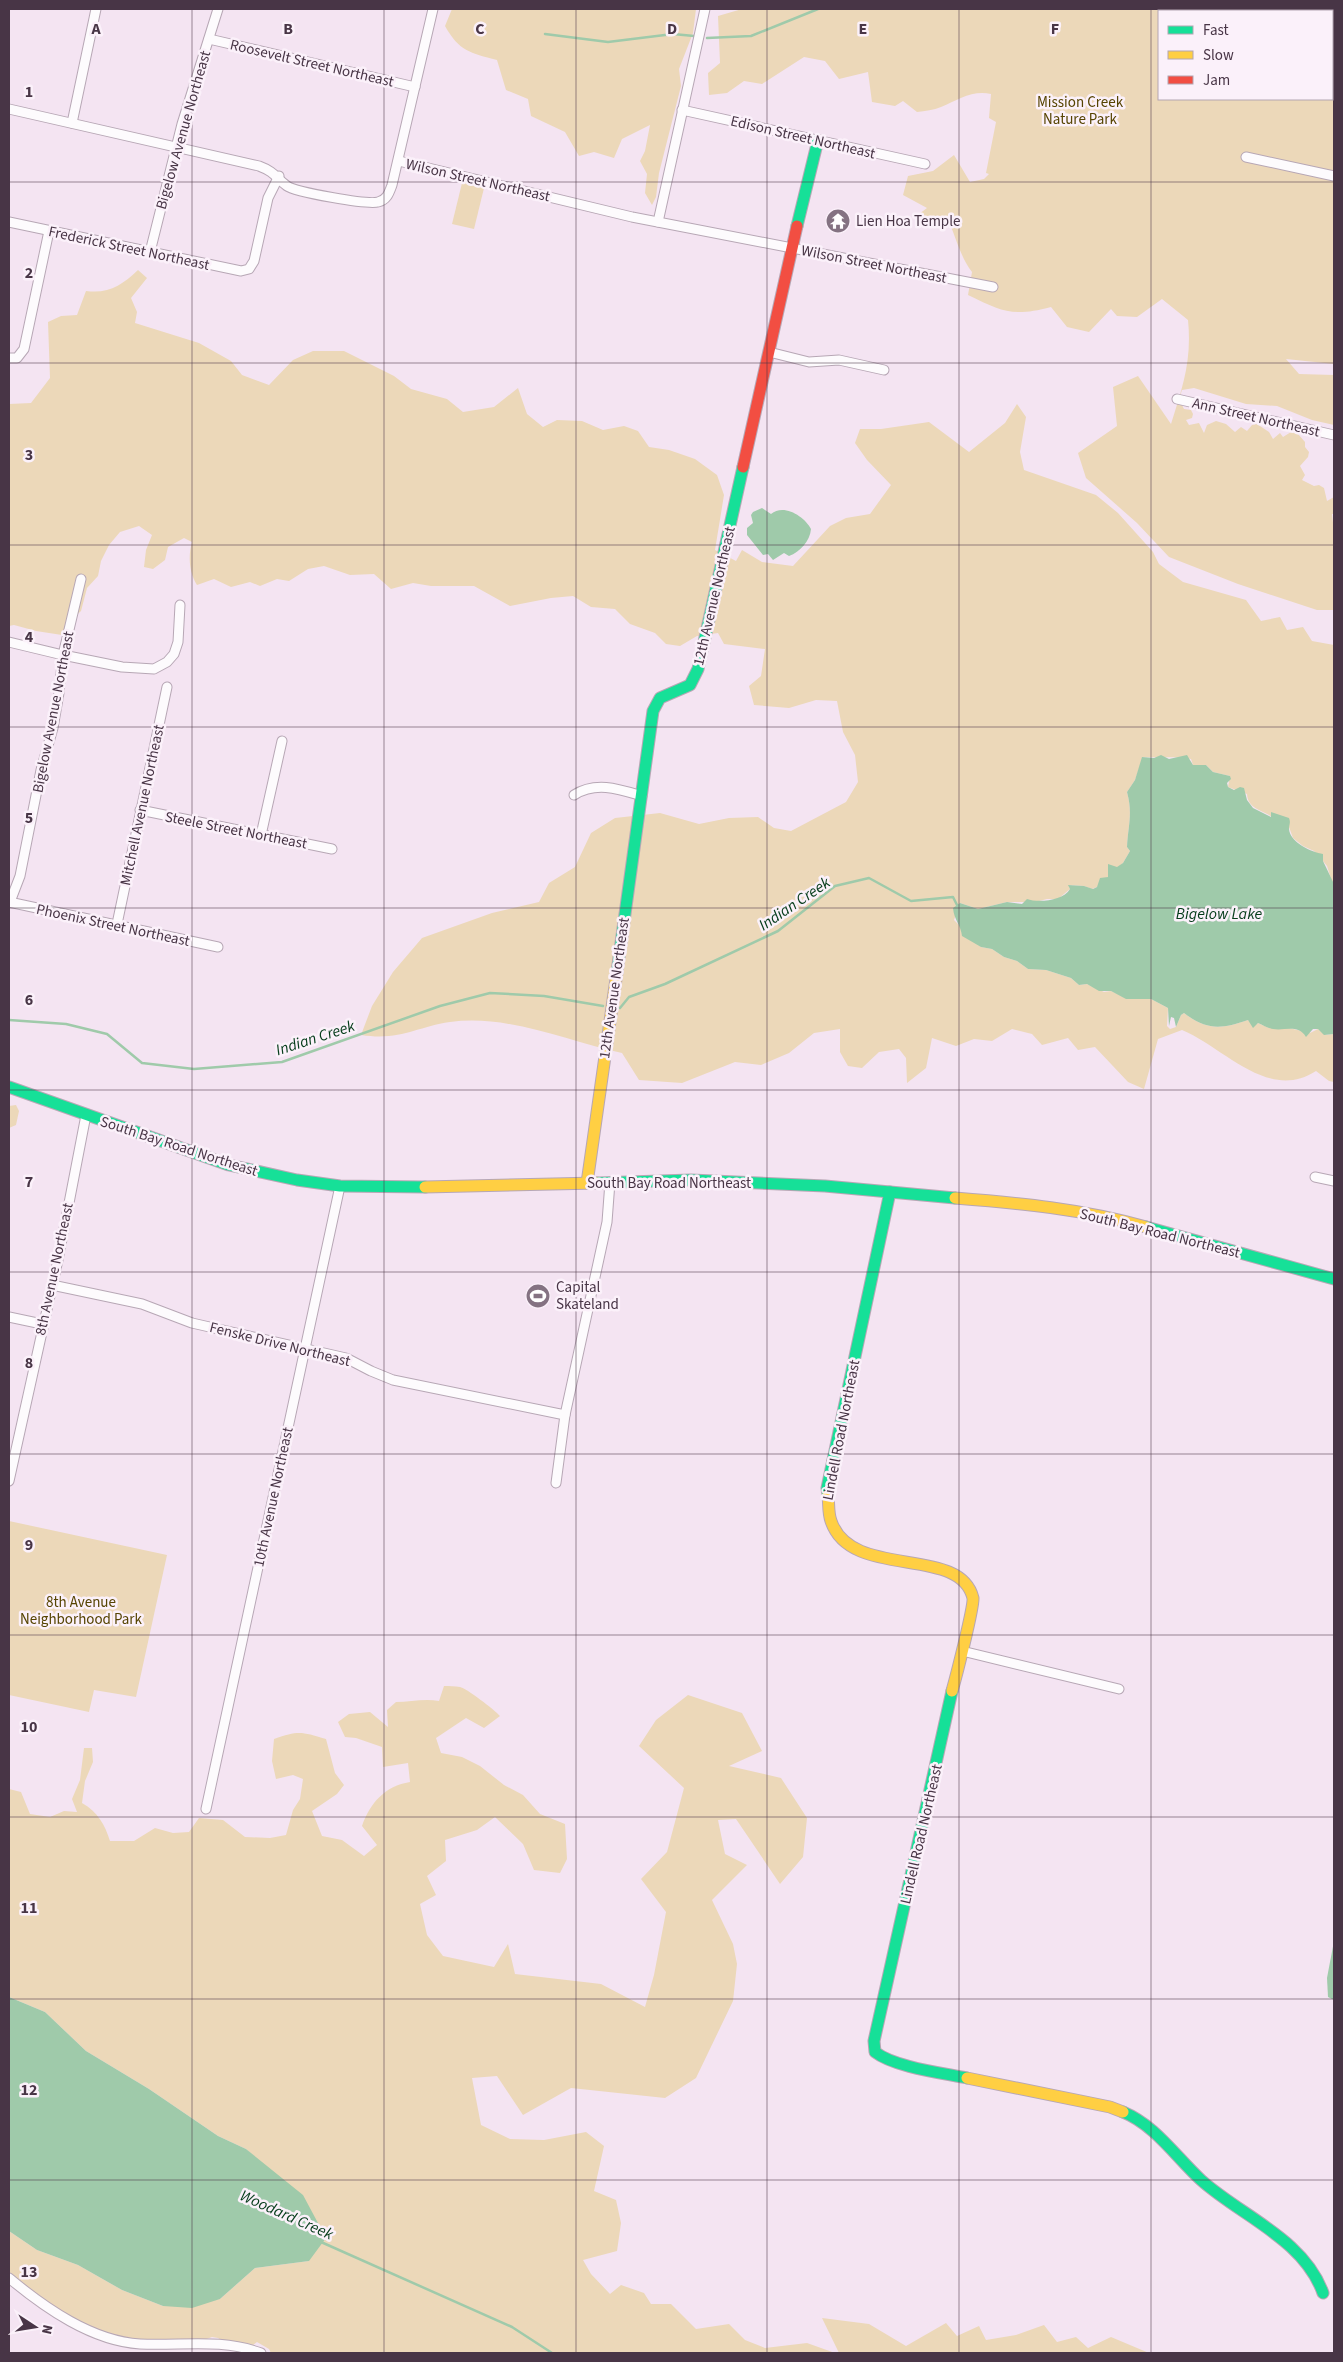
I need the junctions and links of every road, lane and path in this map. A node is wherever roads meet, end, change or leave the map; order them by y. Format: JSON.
{"nodes":[{"id":1,"x":96,"y":9,"type":"edge"},
{"id":2,"x":218,"y":9,"type":"edge"},
{"id":3,"x":433,"y":9,"type":"edge"},
{"id":4,"x":705,"y":9,"type":"edge"},
{"id":5,"x":209,"y":38,"type":"junction"},
{"id":6,"x":415,"y":87,"type":"junction"},
{"id":7,"x":9,"y":109,"type":"edge"},
{"id":8,"x":682,"y":110,"type":"junction"},
{"id":9,"x":72,"y":123,"type":"junction"},
{"id":10,"x":818,"y":140,"type":"junction"},
{"id":11,"x":176,"y":146,"type":"junction"},
{"id":12,"x":1246,"y":157,"type":"dead end"},
{"id":13,"x":399,"y":161,"type":"junction"},
{"id":14,"x":924,"y":164,"type":"dead end"},
{"id":15,"x":279,"y":176,"type":"junction"},
{"id":16,"x":1334,"y":176,"type":"edge"},
{"id":17,"x":9,"y":222,"type":"edge"},
{"id":18,"x":662,"y":222,"type":"junction"},
{"id":19,"x":49,"y":231,"type":"junction"},
{"id":20,"x":793,"y":248,"type":"junction"},
{"id":21,"x":150,"y":252,"type":"junction"},
{"id":22,"x":993,"y":287,"type":"dead end"},
{"id":23,"x":769,"y":352,"type":"junction"},
{"id":24,"x":11,"y":358,"type":"edge"},
{"id":25,"x":884,"y":370,"type":"dead end"},
{"id":26,"x":1177,"y":399,"type":"dead end"},
{"id":27,"x":1334,"y":435,"type":"edge"},
{"id":28,"x":81,"y":579,"type":"dead end"},
{"id":29,"x":180,"y":605,"type":"dead end"},
{"id":30,"x":9,"y":642,"type":"edge"},
{"id":31,"x":63,"y":655,"type":"junction"},
{"id":32,"x":167,"y":687,"type":"dead end"},
{"id":33,"x":282,"y":741,"type":"dead end"},
{"id":34,"x":574,"y":795,"type":"dead end"},
{"id":35,"x":642,"y":796,"type":"junction"},
{"id":36,"x":140,"y":810,"type":"junction"},
{"id":37,"x":262,"y":835,"type":"junction"},
{"id":38,"x":332,"y":850,"type":"dead end"},
{"id":39,"x":9,"y":902,"type":"edge"},
{"id":40,"x":117,"y":924,"type":"junction"},
{"id":41,"x":218,"y":947,"type":"dead end"},
{"id":42,"x":9,"y":1087,"type":"edge"},
{"id":43,"x":86,"y":1115,"type":"junction"},
{"id":44,"x":1315,"y":1177,"type":"dead end"},
{"id":45,"x":1334,"y":1181,"type":"edge"},
{"id":46,"x":610,"y":1182,"type":"junction"},
{"id":47,"x":587,"y":1183,"type":"junction"},
{"id":48,"x":340,"y":1186,"type":"junction"},
{"id":49,"x":890,"y":1192,"type":"junction"},
{"id":50,"x":1334,"y":1279,"type":"edge"},
{"id":51,"x":52,"y":1285,"type":"junction"},
{"id":52,"x":9,"y":1317,"type":"edge"},
{"id":53,"x":42,"y":1324,"type":"junction"},
{"id":54,"x":305,"y":1348,"type":"junction"},
{"id":55,"x":566,"y":1415,"type":"junction"},
{"id":56,"x":9,"y":1477,"type":"edge"},
{"id":57,"x":556,"y":1483,"type":"dead end"},
{"id":58,"x":962,"y":1651,"type":"junction"},
{"id":59,"x":1119,"y":1689,"type":"dead end"},
{"id":60,"x":206,"y":1809,"type":"dead end"},
{"id":61,"x":9,"y":2278,"type":"edge"},
{"id":62,"x":1323,"y":2293,"type":"dead end"},
{"id":63,"x":262,"y":2353,"type":"edge"}],
"edges":[{"from":1,"to":9,"type":"street"},
{"from":2,"to":5,"type":"street","name":"Bigelow Avenue Northeast"},
{"from":3,"to":6,"type":"street"},
{"from":4,"to":8,"type":"street"},
{"from":5,"to":6,"type":"street","name":"Roosevelt Street Northeast"},
{"from":5,"to":11,"type":"street","name":"Bigelow Avenue Northeast"},
{"from":6,"to":13,"type":"street"},
{"from":7,"to":9,"type":"street","name":"Wilson Street Northeast"},
{"from":8,"to":10,"type":"street","name":"Edison Street Northeast"},
{"from":8,"to":18,"type":"street"},
{"from":9,"to":11,"type":"street","name":"Wilson Street Northeast"},
{"from":10,"to":14,"type":"street","name":"Edison Street Northeast"},
{"from":10,"to":20,"type":"street","name":"12th Avenue Northeast"},
{"from":11,"to":15,"type":"street","name":"Wilson Street Northeast"},
{"from":11,"to":21,"type":"street","name":"Bigelow Avenue Northeast"},
{"from":12,"to":16,"type":"street"},
{"from":13,"to":15,"type":"street","name":"Wilson Street Northeast"},
{"from":13,"to":18,"type":"street","name":"Wilson Street Northeast"},
{"from":15,"to":21,"type":"street","name":"Frederick Street Northeast"},
{"from":17,"to":19,"type":"street","name":"Frederick Street Northeast"},
{"from":18,"to":20,"type":"street","name":"Wilson Street Northeast"},
{"from":19,"to":21,"type":"street","name":"Frederick Street Northeast"},
{"from":19,"to":24,"type":"street"},
{"from":20,"to":22,"type":"street","name":"Wilson Street Northeast"},
{"from":20,"to":23,"type":"street","name":"12th Avenue Northeast"},
{"from":23,"to":25,"type":"street"},
{"from":23,"to":35,"type":"street","name":"12th Avenue Northeast"},
{"from":26,"to":27,"type":"street","name":"Ann Street Northeast"},
{"from":28,"to":31,"type":"street","name":"Bigelow Avenue Northeast"},
{"from":29,"to":31,"type":"street"},
{"from":30,"to":31,"type":"street"},
{"from":31,"to":39,"type":"street","name":"Bigelow Avenue Northeast"},
{"from":32,"to":36,"type":"street","name":"Mitchell Avenue Northeast"},
{"from":33,"to":37,"type":"street"},
{"from":34,"to":35,"type":"street"},
{"from":35,"to":47,"type":"street","name":"12th Avenue Northeast"},
{"from":36,"to":37,"type":"street","name":"Steele Street Northeast"},
{"from":36,"to":40,"type":"street","name":"Mitchell Avenue Northeast"},
{"from":37,"to":38,"type":"street","name":"Steele Street Northeast"},
{"from":39,"to":40,"type":"street","name":"Phoenix Street Northeast"},
{"from":40,"to":41,"type":"street","name":"Phoenix Street Northeast"},
{"from":42,"to":43,"type":"street","name":"South Bay Road Northeast"},
{"from":43,"to":48,"type":"street","name":"South Bay Road Northeast"},
{"from":43,"to":51,"type":"street","name":"8th Avenue Northeast"},
{"from":44,"to":45,"type":"street"},
{"from":46,"to":47,"type":"street","name":"South Bay Road Northeast"},
{"from":46,"to":49,"type":"street","name":"South Bay Road Northeast"},
{"from":46,"to":55,"type":"street"},
{"from":47,"to":48,"type":"street","name":"South Bay Road Northeast"},
{"from":48,"to":54,"type":"street","name":"10th Avenue Northeast"},
{"from":49,"to":50,"type":"street","name":"South Bay Road Northeast"},
{"from":49,"to":58,"type":"street","name":"Lindell Road Northeast"},
{"from":51,"to":53,"type":"street","name":"8th Avenue Northeast"},
{"from":51,"to":54,"type":"street","name":"Fenske Drive Northeast"},
{"from":52,"to":53,"type":"street"},
{"from":53,"to":56,"type":"street","name":"8th Avenue Northeast"},
{"from":54,"to":55,"type":"street","name":"Fenske Drive Northeast"},
{"from":54,"to":60,"type":"street","name":"10th Avenue Northeast"},
{"from":55,"to":57,"type":"street"},
{"from":58,"to":59,"type":"street"},
{"from":58,"to":62,"type":"street","name":"Lindell Road Northeast"},
{"from":61,"to":63,"type":"street"}]}
